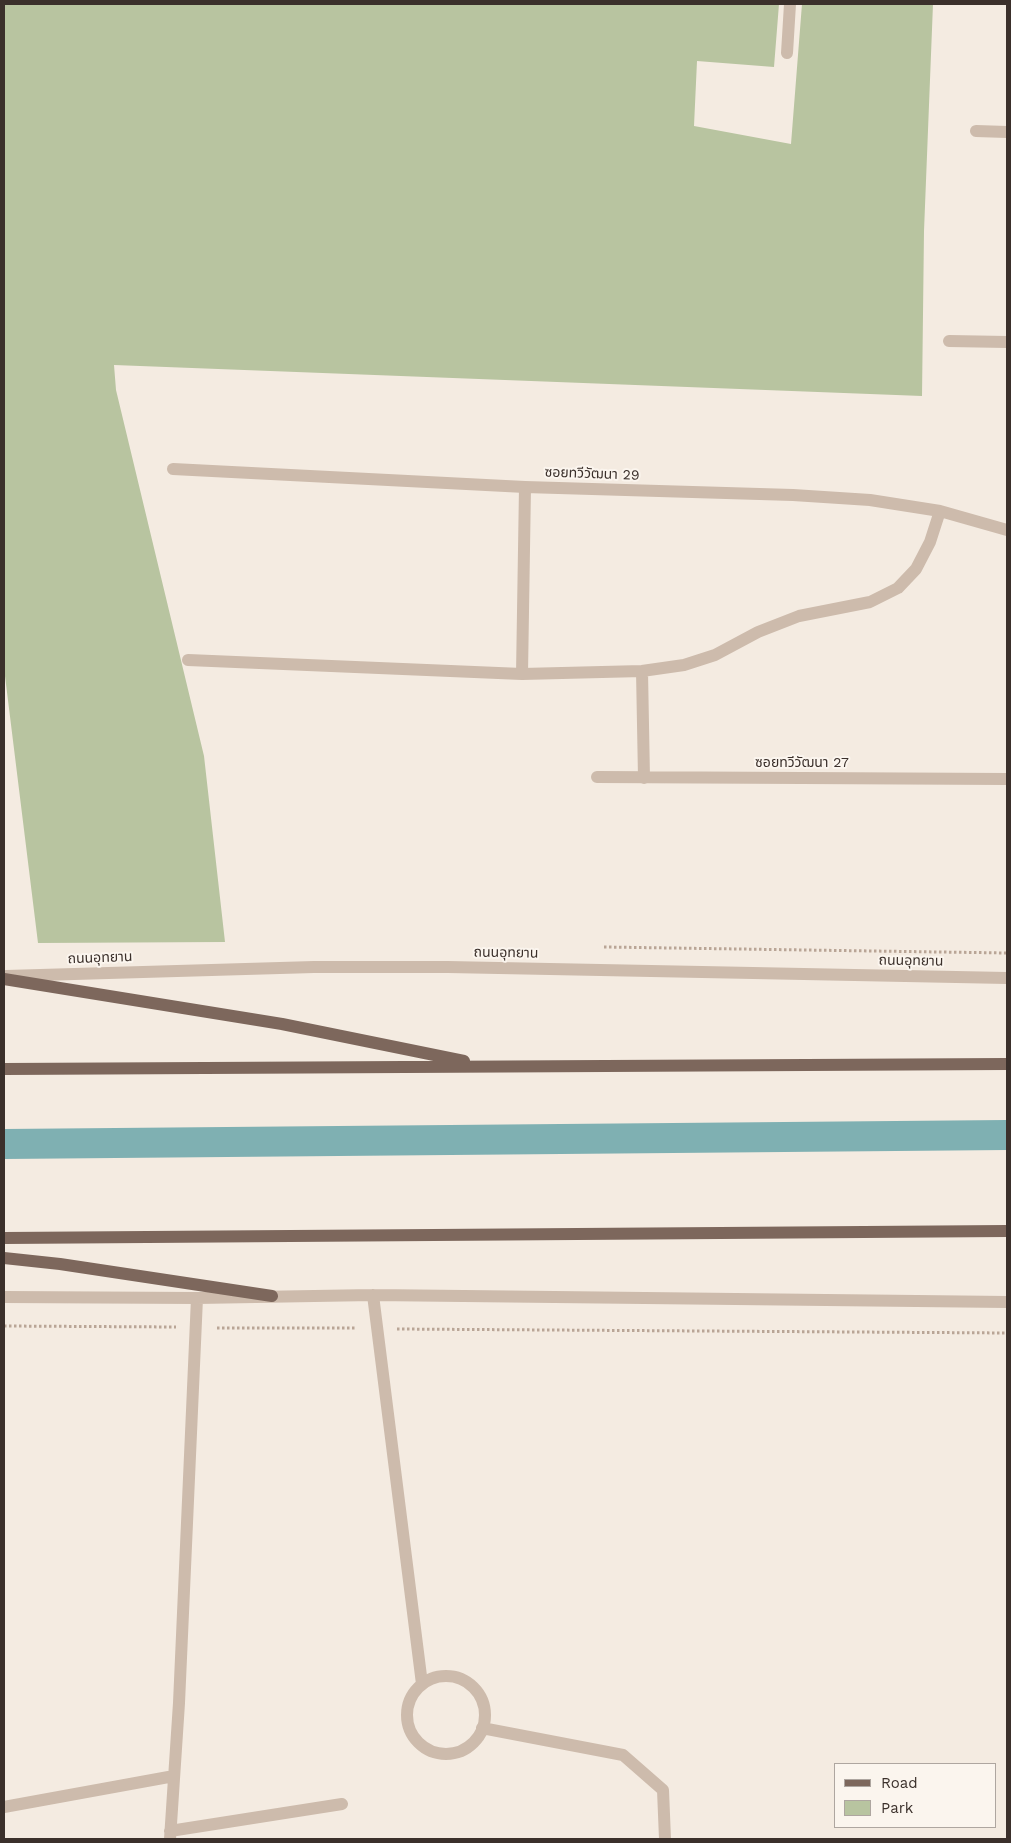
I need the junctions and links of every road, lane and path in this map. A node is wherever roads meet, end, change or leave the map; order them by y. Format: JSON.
{"nodes":[{"id":1,"x":790,"y":4,"type":"edge"},
{"id":2,"x":787,"y":54,"type":"dead end"},
{"id":3,"x":976,"y":131,"type":"dead end"},
{"id":4,"x":1007,"y":132,"type":"edge"},
{"id":5,"x":949,"y":341,"type":"dead end"},
{"id":6,"x":1007,"y":342,"type":"edge"},
{"id":7,"x":173,"y":469,"type":"dead end"},
{"id":8,"x":525,"y":488,"type":"junction"},
{"id":9,"x":940,"y":511,"type":"junction"},
{"id":10,"x":1007,"y":530,"type":"edge"},
{"id":11,"x":188,"y":660,"type":"dead end"},
{"id":12,"x":642,"y":671,"type":"junction"},
{"id":13,"x":522,"y":674,"type":"junction"},
{"id":14,"x":598,"y":777,"type":"dead end"},
{"id":15,"x":644,"y":778,"type":"junction"},
{"id":16,"x":1007,"y":779,"type":"edge"},
{"id":17,"x":4,"y":978,"type":"edge"},
{"id":18,"x":1007,"y":978,"type":"edge"},
{"id":19,"x":1007,"y":1064,"type":"edge"},
{"id":20,"x":488,"y":1066,"type":"junction"},
{"id":21,"x":4,"y":1069,"type":"edge"},
{"id":22,"x":1007,"y":1231,"type":"edge"},
{"id":23,"x":4,"y":1238,"type":"edge"},
{"id":24,"x":4,"y":1258,"type":"edge"},
{"id":25,"x":373,"y":1295,"type":"junction"},
{"id":26,"x":272,"y":1296,"type":"junction"},
{"id":27,"x":4,"y":1297,"type":"edge"},
{"id":28,"x":197,"y":1298,"type":"junction"},
{"id":29,"x":1007,"y":1302,"type":"edge"},
{"id":30,"x":4,"y":1326,"type":"edge"},
{"id":31,"x":196,"y":1328,"type":"junction"},
{"id":32,"x":376,"y":1329,"type":"junction"},
{"id":33,"x":1007,"y":1333,"type":"edge"},
{"id":34,"x":422,"y":1684,"type":"junction"},
{"id":35,"x":482,"y":1728,"type":"junction"},
{"id":36,"x":174,"y":1776,"type":"junction"},
{"id":37,"x":342,"y":1804,"type":"dead end"},
{"id":38,"x":4,"y":1807,"type":"edge"},
{"id":39,"x":170,"y":1835,"type":"edge"},
{"id":40,"x":665,"y":1839,"type":"edge"}],
"edges":[{"from":1,"to":2,"type":"street"},
{"from":3,"to":4,"type":"street"},
{"from":5,"to":6,"type":"street"},
{"from":7,"to":8,"type":"street","name":"ซอยทวีวัฒนา 29"},
{"from":8,"to":9,"type":"street","name":"ซอยทวีวัฒนา 29"},
{"from":8,"to":13,"type":"street"},
{"from":9,"to":10,"type":"street","name":"ซอยทวีวัฒนา 29"},
{"from":9,"to":12,"type":"street"},
{"from":11,"to":13,"type":"street"},
{"from":12,"to":13,"type":"street"},
{"from":12,"to":15,"type":"street"},
{"from":14,"to":15,"type":"street","name":"ซอยทวีวัฒนา 27"},
{"from":15,"to":16,"type":"street","name":"ซอยทวีวัฒนา 27"},
{"from":17,"to":18,"type":"street","name":"ถนนอุทยาน"},
{"from":17,"to":20,"type":"main road"},
{"from":19,"to":20,"type":"main road"},
{"from":20,"to":21,"type":"main road"},
{"from":22,"to":23,"type":"main road"},
{"from":24,"to":26,"type":"main road"},
{"from":25,"to":26,"type":"street"},
{"from":25,"to":29,"type":"street"},
{"from":25,"to":32,"type":"street"},
{"from":26,"to":28,"type":"street"},
{"from":27,"to":28,"type":"street"},
{"from":28,"to":31,"type":"street"},
{"from":30,"to":31,"type":"path"},
{"from":31,"to":32,"type":"path"},
{"from":31,"to":36,"type":"street"},
{"from":32,"to":33,"type":"path"},
{"from":32,"to":34,"type":"street"},
{"from":34,"to":35,"type":"street"},
{"from":34,"to":35,"type":"street"},
{"from":35,"to":40,"type":"street"},
{"from":36,"to":38,"type":"street"},
{"from":36,"to":39,"type":"street"},
{"from":37,"to":39,"type":"street"}]}
